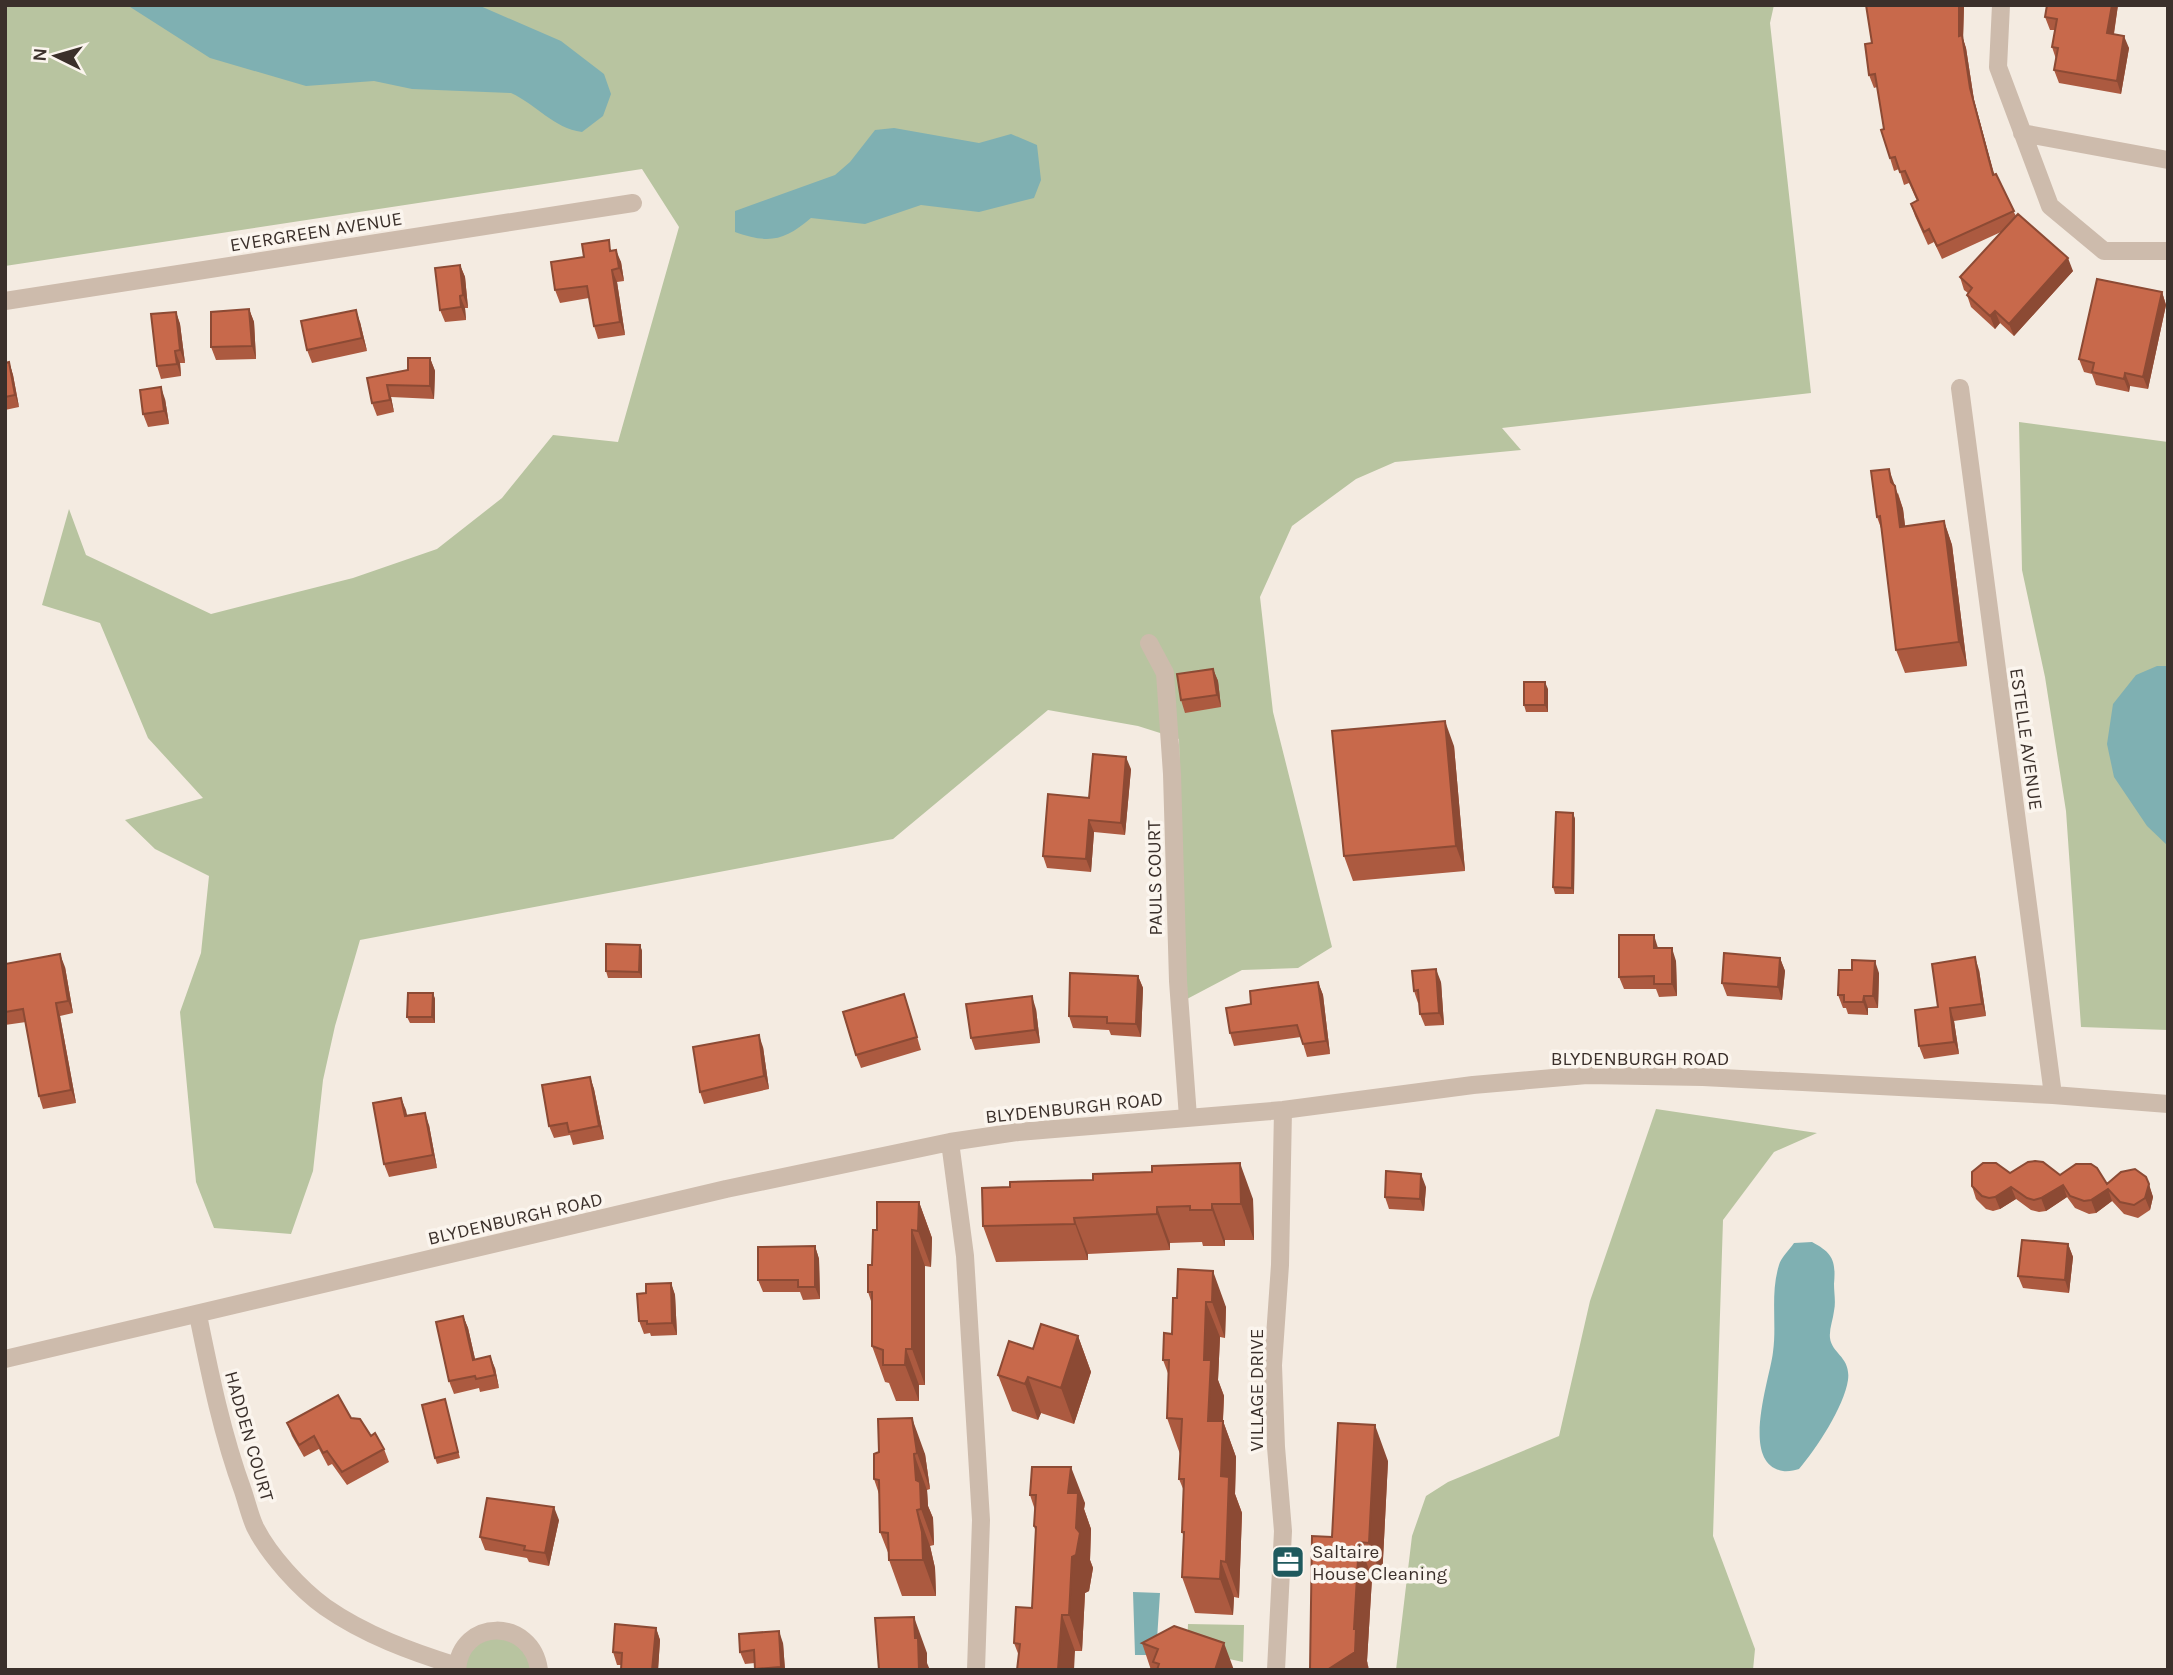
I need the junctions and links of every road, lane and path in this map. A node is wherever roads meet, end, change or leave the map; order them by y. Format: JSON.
{"nodes":[{"id":1,"x":2001,"y":5,"type":"edge"},
{"id":2,"x":2022,"y":133,"type":"junction"},
{"id":3,"x":2168,"y":160,"type":"edge"},
{"id":4,"x":633,"y":202,"type":"dead end"},
{"id":5,"x":2168,"y":251,"type":"edge"},
{"id":6,"x":5,"y":301,"type":"edge"},
{"id":7,"x":1960,"y":388,"type":"dead end"},
{"id":8,"x":1149,"y":643,"type":"dead end"},
{"id":9,"x":2053,"y":1095,"type":"junction"},
{"id":10,"x":2168,"y":1104,"type":"edge"},
{"id":11,"x":1283,"y":1110,"type":"junction"},
{"id":12,"x":1188,"y":1117,"type":"junction"},
{"id":13,"x":950,"y":1142,"type":"junction"},
{"id":14,"x":198,"y":1315,"type":"junction"},
{"id":15,"x":5,"y":1359,"type":"edge"},
{"id":16,"x":457,"y":1668,"type":"edge"},
{"id":17,"x":539,"y":1670,"type":"edge"},
{"id":18,"x":976,"y":1670,"type":"edge"},
{"id":19,"x":1276,"y":1670,"type":"edge"}],
"edges":[{"from":1,"to":2,"type":"street"},
{"from":2,"to":3,"type":"street"},
{"from":2,"to":5,"type":"street"},
{"from":4,"to":6,"type":"street","name":"EVERGREEN AVENUE"},
{"from":7,"to":9,"type":"street","name":"ESTELLE AVENUE"},
{"from":8,"to":12,"type":"street","name":"PAULS COURT"},
{"from":9,"to":10,"type":"street","name":"BLYDENBURGH ROAD"},
{"from":9,"to":11,"type":"street","name":"BLYDENBURGH ROAD"},
{"from":11,"to":12,"type":"street","name":"BLYDENBURGH ROAD"},
{"from":11,"to":19,"type":"street","name":"VILLAGE DRIVE"},
{"from":12,"to":13,"type":"street","name":"BLYDENBURGH ROAD"},
{"from":13,"to":14,"type":"street","name":"BLYDENBURGH ROAD"},
{"from":13,"to":18,"type":"street"},
{"from":14,"to":15,"type":"street","name":"BLYDENBURGH ROAD"},
{"from":14,"to":16,"type":"street","name":"HADDEN COURT"},
{"from":16,"to":17,"type":"street","name":"HADDEN COURT"}]}
